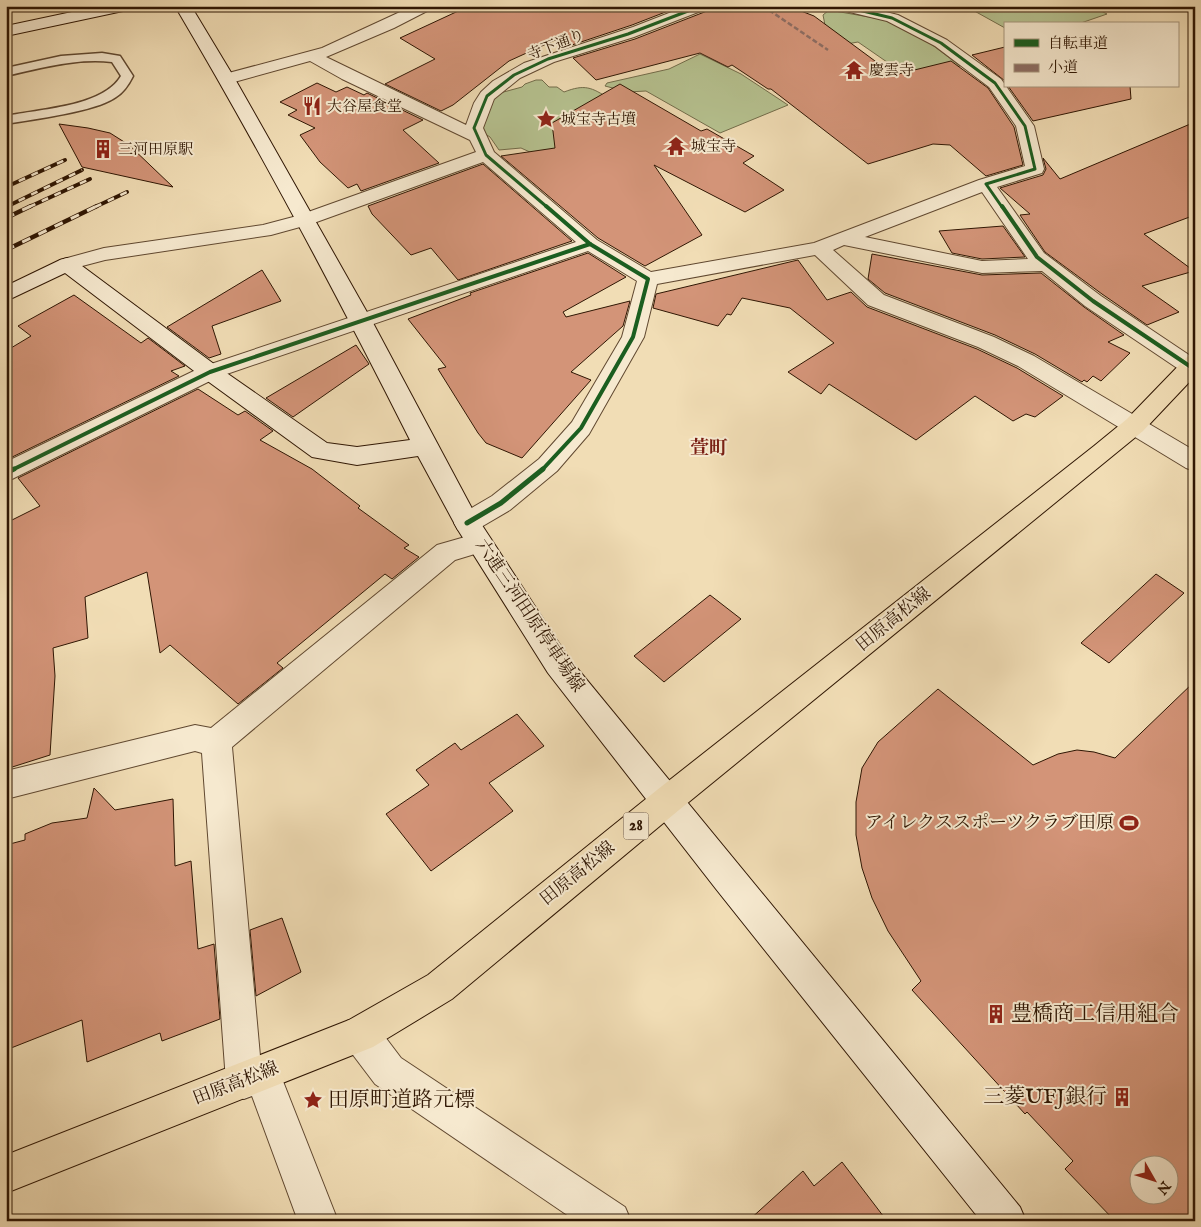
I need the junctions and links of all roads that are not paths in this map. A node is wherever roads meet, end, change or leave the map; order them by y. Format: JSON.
{"nodes":[{"id":1,"x":123,"y":6,"type":"edge"},
{"id":2,"x":183,"y":6,"type":"edge"},
{"id":3,"x":426,"y":6,"type":"edge"},
{"id":4,"x":701,"y":6,"type":"edge"},
{"id":5,"x":842,"y":6,"type":"edge"},
{"id":6,"x":6,"y":31,"type":"edge"},
{"id":7,"x":313,"y":56,"type":"junction"},
{"id":8,"x":6,"y":72,"type":"edge"},
{"id":9,"x":228,"y":79,"type":"junction"},
{"id":10,"x":7,"y":120,"type":"edge"},
{"id":11,"x":478,"y":137,"type":"junction"},
{"id":12,"x":486,"y":155,"type":"junction"},
{"id":13,"x":986,"y":184,"type":"junction"},
{"id":14,"x":304,"y":220,"type":"junction"},
{"id":15,"x":842,"y":239,"type":"junction"},
{"id":16,"x":590,"y":244,"type":"junction"},
{"id":17,"x":819,"y":248,"type":"junction"},
{"id":18,"x":66,"y":264,"type":"junction"},
{"id":19,"x":1047,"y":265,"type":"junction"},
{"id":20,"x":648,"y":280,"type":"junction"},
{"id":21,"x":6,"y":294,"type":"edge"},
{"id":22,"x":361,"y":321,"type":"junction"},
{"id":23,"x":1193,"y":364,"type":"edge"},
{"id":24,"x":210,"y":372,"type":"junction"},
{"id":25,"x":1135,"y":425,"type":"junction"},
{"id":26,"x":425,"y":446,"type":"junction"},
{"id":27,"x":1195,"y":462,"type":"edge"},
{"id":28,"x":6,"y":473,"type":"edge"},
{"id":29,"x":473,"y":533,"type":"junction"},
{"id":30,"x":216,"y":742,"type":"junction"},
{"id":31,"x":6,"y":785,"type":"edge"},
{"id":32,"x":668,"y":800,"type":"junction"},
{"id":33,"x":360,"y":1034,"type":"junction"},
{"id":34,"x":253,"y":1078,"type":"junction"},
{"id":35,"x":6,"y":1174,"type":"edge"},
{"id":36,"x":318,"y":1221,"type":"edge"},
{"id":37,"x":611,"y":1221,"type":"edge"},
{"id":38,"x":1006,"y":1221,"type":"edge"}],
"edges":[{"from":1,"to":6,"type":"street"},
{"from":2,"to":9,"type":"street","name":"六連三河田原停車場線"},
{"from":3,"to":7,"type":"street"},
{"from":4,"to":11,"type":"street","name":"寺下通り"},
{"from":5,"to":13,"type":"street"},
{"from":7,"to":9,"type":"street"},
{"from":7,"to":11,"type":"street"},
{"from":8,"to":10,"type":"lane"},
{"from":9,"to":14,"type":"street","name":"六連三河田原停車場線"},
{"from":11,"to":12,"type":"street","name":"寺下通り"},
{"from":12,"to":14,"type":"street"},
{"from":12,"to":16,"type":"street"},
{"from":13,"to":15,"type":"street"},
{"from":13,"to":19,"type":"street"},
{"from":14,"to":18,"type":"street"},
{"from":14,"to":22,"type":"street","name":"六連三河田原停車場線"},
{"from":15,"to":17,"type":"street"},
{"from":15,"to":19,"type":"street"},
{"from":16,"to":20,"type":"street"},
{"from":16,"to":22,"type":"street"},
{"from":17,"to":20,"type":"street"},
{"from":17,"to":25,"type":"street"},
{"from":18,"to":21,"type":"street"},
{"from":18,"to":24,"type":"street"},
{"from":19,"to":23,"type":"street"},
{"from":20,"to":29,"type":"street"},
{"from":22,"to":24,"type":"street"},
{"from":22,"to":26,"type":"street","name":"六連三河田原停車場線"},
{"from":23,"to":25,"type":"main road","name":"田原高松線","number":"28"},
{"from":24,"to":26,"type":"street"},
{"from":24,"to":28,"type":"street"},
{"from":25,"to":27,"type":"street"},
{"from":25,"to":32,"type":"main road","name":"田原高松線","number":"28"},
{"from":26,"to":29,"type":"street","name":"六連三河田原停車場線"},
{"from":29,"to":30,"type":"street"},
{"from":29,"to":32,"type":"street","name":"六連三河田原停車場線"},
{"from":30,"to":31,"type":"street"},
{"from":30,"to":34,"type":"street"},
{"from":32,"to":33,"type":"main road","name":"田原高松線","number":"28"},
{"from":32,"to":38,"type":"street","name":"六連三河田原停車場線"},
{"from":33,"to":34,"type":"main road","name":"田原高松線","number":"28"},
{"from":33,"to":37,"type":"street"},
{"from":34,"to":35,"type":"main road","name":"田原高松線","number":"28"},
{"from":34,"to":36,"type":"street"}]}
